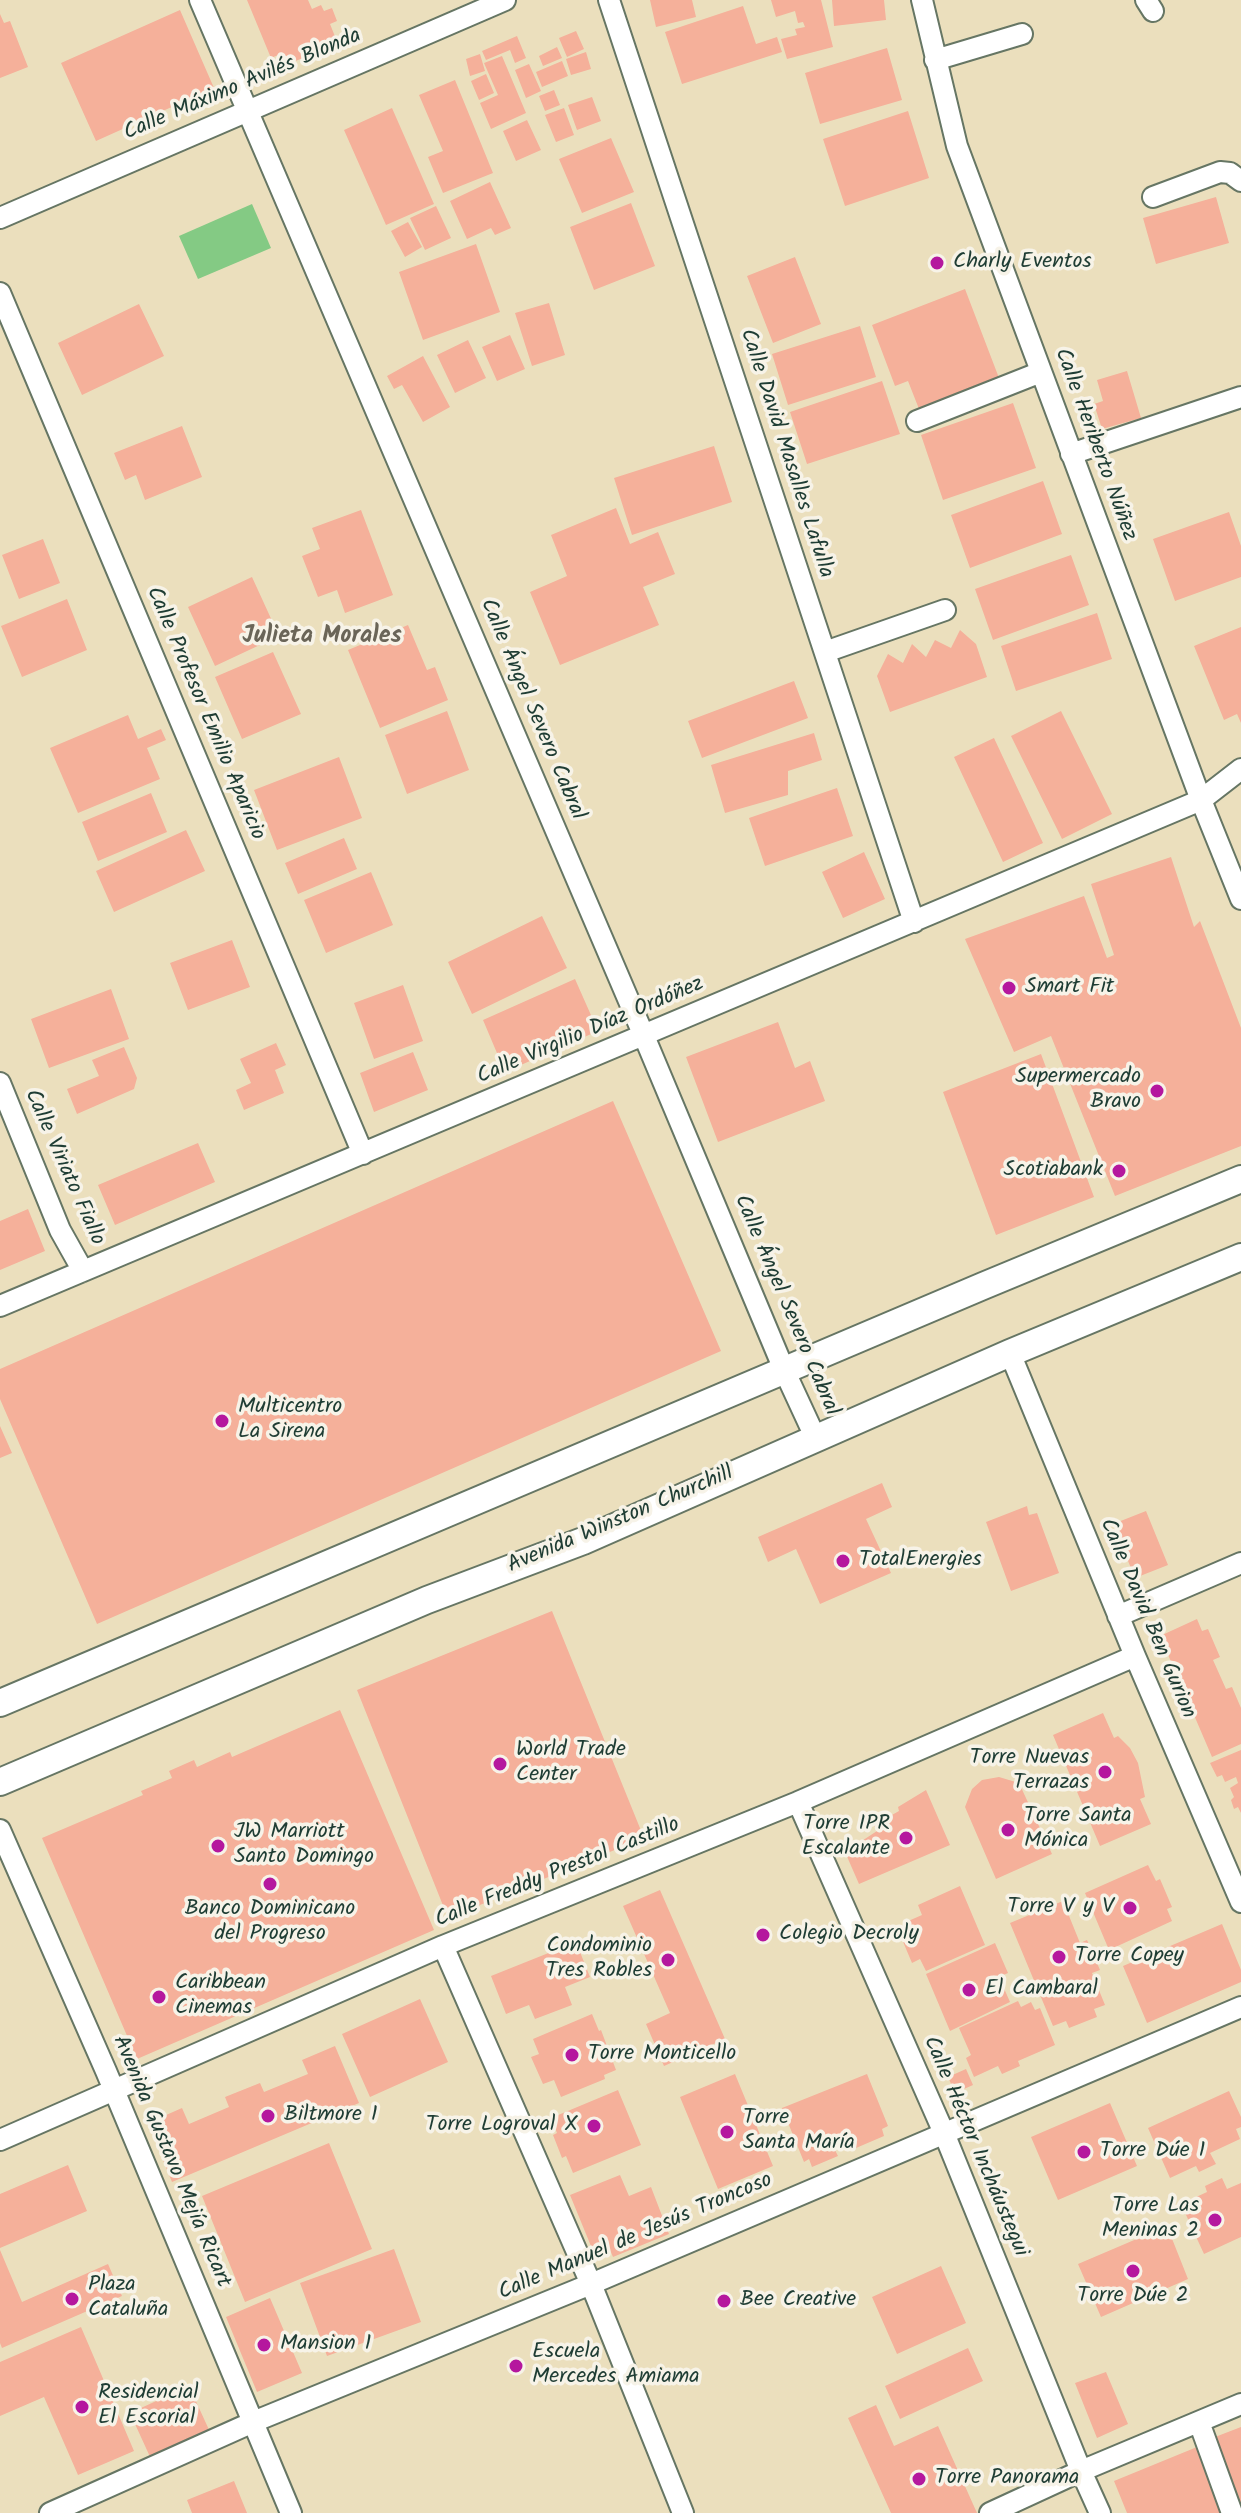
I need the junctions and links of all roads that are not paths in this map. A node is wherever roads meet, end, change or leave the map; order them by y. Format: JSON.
{"nodes":[{"id":1,"x":200,"y":0,"type":"edge"},
{"id":2,"x":505,"y":0,"type":"edge"},
{"id":3,"x":609,"y":0,"type":"edge"},
{"id":4,"x":922,"y":0,"type":"edge"},
{"id":5,"x":1022,"y":34,"type":"dead end"},
{"id":6,"x":935,"y":60,"type":"junction"},
{"id":7,"x":248,"y":109,"type":"junction"},
{"id":8,"x":1241,"y":181,"type":"edge"},
{"id":9,"x":1153,"y":197,"type":"dead end"},
{"id":10,"x":0,"y":218,"type":"edge"},
{"id":11,"x":0,"y":293,"type":"edge"},
{"id":12,"x":1041,"y":372,"type":"junction"},
{"id":13,"x":1241,"y":397,"type":"edge"},
{"id":14,"x":917,"y":421,"type":"dead end"},
{"id":15,"x":1071,"y":454,"type":"junction"},
{"id":16,"x":945,"y":610,"type":"dead end"},
{"id":17,"x":825,"y":652,"type":"junction"},
{"id":18,"x":1241,"y":769,"type":"edge"},
{"id":19,"x":1201,"y":800,"type":"junction"},
{"id":20,"x":1241,"y":899,"type":"edge"},
{"id":21,"x":914,"y":922,"type":"junction"},
{"id":22,"x":644,"y":1036,"type":"junction"},
{"id":23,"x":0,"y":1083,"type":"edge"},
{"id":24,"x":363,"y":1154,"type":"junction"},
{"id":25,"x":1241,"y":1179,"type":"edge"},
{"id":26,"x":1241,"y":1257,"type":"edge"},
{"id":27,"x":83,"y":1271,"type":"junction"},
{"id":28,"x":0,"y":1306,"type":"edge"},
{"id":29,"x":1010,"y":1353,"type":"junction"},
{"id":30,"x":785,"y":1372,"type":"junction"},
{"id":31,"x":816,"y":1439,"type":"junction"},
{"id":32,"x":1241,"y":1563,"type":"edge"},
{"id":33,"x":1118,"y":1616,"type":"junction"},
{"id":34,"x":1135,"y":1656,"type":"junction"},
{"id":35,"x":0,"y":1703,"type":"edge"},
{"id":36,"x":0,"y":1782,"type":"edge"},
{"id":37,"x":798,"y":1802,"type":"junction"},
{"id":38,"x":0,"y":1830,"type":"edge"},
{"id":39,"x":1241,"y":1902,"type":"edge"},
{"id":40,"x":443,"y":1946,"type":"junction"},
{"id":41,"x":1241,"y":2007,"type":"edge"},
{"id":42,"x":114,"y":2090,"type":"junction"},
{"id":43,"x":944,"y":2133,"type":"junction"},
{"id":44,"x":0,"y":2140,"type":"edge"},
{"id":45,"x":591,"y":2284,"type":"junction"},
{"id":46,"x":1241,"y":2404,"type":"edge"},
{"id":47,"x":253,"y":2422,"type":"junction"},
{"id":48,"x":1199,"y":2422,"type":"junction"},
{"id":49,"x":1081,"y":2471,"type":"junction"},
{"id":50,"x":50,"y":2513,"type":"edge"},
{"id":51,"x":291,"y":2513,"type":"edge"},
{"id":52,"x":683,"y":2513,"type":"edge"},
{"id":53,"x":990,"y":2513,"type":"edge"},
{"id":54,"x":1100,"y":2513,"type":"edge"},
{"id":55,"x":1232,"y":2513,"type":"edge"}],
"edges":[{"from":1,"to":7,"type":"street","name":"Calle Ángel Severo Cabral"},
{"from":2,"to":7,"type":"street","name":"Calle Máximo Avilés Blonda"},
{"from":3,"to":17,"type":"street","name":"Calle David Masalles Lafulla"},
{"from":4,"to":6,"type":"street","name":"Calle Heriberto Núñez"},
{"from":5,"to":6,"type":"street"},
{"from":6,"to":12,"type":"street","name":"Calle Heriberto Núñez"},
{"from":7,"to":10,"type":"street","name":"Calle Máximo Avilés Blonda"},
{"from":7,"to":22,"type":"street","name":"Calle Ángel Severo Cabral"},
{"from":8,"to":9,"type":"street"},
{"from":11,"to":24,"type":"street","name":"Calle Profesor Emilio Aparicio"},
{"from":12,"to":14,"type":"street"},
{"from":12,"to":15,"type":"street","name":"Calle Heriberto Núñez"},
{"from":13,"to":15,"type":"street"},
{"from":15,"to":19,"type":"street","name":"Calle Heriberto Núñez"},
{"from":16,"to":17,"type":"street"},
{"from":17,"to":21,"type":"street","name":"Calle David Masalles Lafulla"},
{"from":18,"to":19,"type":"street","name":"Calle Virgilio Díaz Ordóñez"},
{"from":19,"to":20,"type":"street","name":"Calle Heriberto Núñez"},
{"from":19,"to":21,"type":"street","name":"Calle Virgilio Díaz Ordóñez"},
{"from":21,"to":22,"type":"street","name":"Calle Virgilio Díaz Ordóñez"},
{"from":22,"to":24,"type":"street","name":"Calle Virgilio Díaz Ordóñez"},
{"from":22,"to":30,"type":"street","name":"Calle Ángel Severo Cabral"},
{"from":23,"to":27,"type":"street","name":"Calle Viriato Fiallo"},
{"from":24,"to":27,"type":"street","name":"Calle Virgilio Díaz Ordóñez"},
{"from":25,"to":30,"type":"main road"},
{"from":26,"to":29,"type":"main road","name":"Avenida Winston Churchill"},
{"from":27,"to":28,"type":"street","name":"Calle Virgilio Díaz Ordóñez"},
{"from":29,"to":31,"type":"main road","name":"Avenida Winston Churchill"},
{"from":29,"to":33,"type":"street","name":"Calle David Ben Gurion"},
{"from":30,"to":31,"type":"street","name":"Calle Ángel Severo Cabral"},
{"from":30,"to":35,"type":"main road"},
{"from":31,"to":36,"type":"main road","name":"Avenida Winston Churchill"},
{"from":32,"to":33,"type":"street"},
{"from":33,"to":34,"type":"street","name":"Calle David Ben Gurion"},
{"from":34,"to":37,"type":"street","name":"Calle Freddy Prestol Castillo"},
{"from":34,"to":39,"type":"street","name":"Calle David Ben Gurion"},
{"from":37,"to":40,"type":"street","name":"Calle Freddy Prestol Castillo"},
{"from":37,"to":43,"type":"street","name":"Calle Héctor Incháustegui"},
{"from":38,"to":42,"type":"street","name":"Avenida Gustavo Mejía Ricart"},
{"from":40,"to":42,"type":"street","name":"Calle Freddy Prestol Castillo"},
{"from":40,"to":45,"type":"street"},
{"from":41,"to":43,"type":"street","name":"Calle Manuel de Jesús Troncoso"},
{"from":42,"to":44,"type":"street","name":"Calle Freddy Prestol Castillo"},
{"from":42,"to":47,"type":"street","name":"Avenida Gustavo Mejía Ricart"},
{"from":43,"to":45,"type":"street","name":"Calle Manuel de Jesús Troncoso"},
{"from":43,"to":49,"type":"street","name":"Calle Héctor Incháustegui"},
{"from":45,"to":47,"type":"street","name":"Calle Manuel de Jesús Troncoso"},
{"from":45,"to":52,"type":"street"},
{"from":46,"to":48,"type":"street"},
{"from":47,"to":50,"type":"street","name":"Calle Manuel de Jesús Troncoso"},
{"from":47,"to":51,"type":"street","name":"Avenida Gustavo Mejía Ricart"},
{"from":48,"to":49,"type":"street"},
{"from":48,"to":55,"type":"street"},
{"from":49,"to":53,"type":"street"},
{"from":49,"to":54,"type":"street","name":"Calle Héctor Incháustegui"}]}
